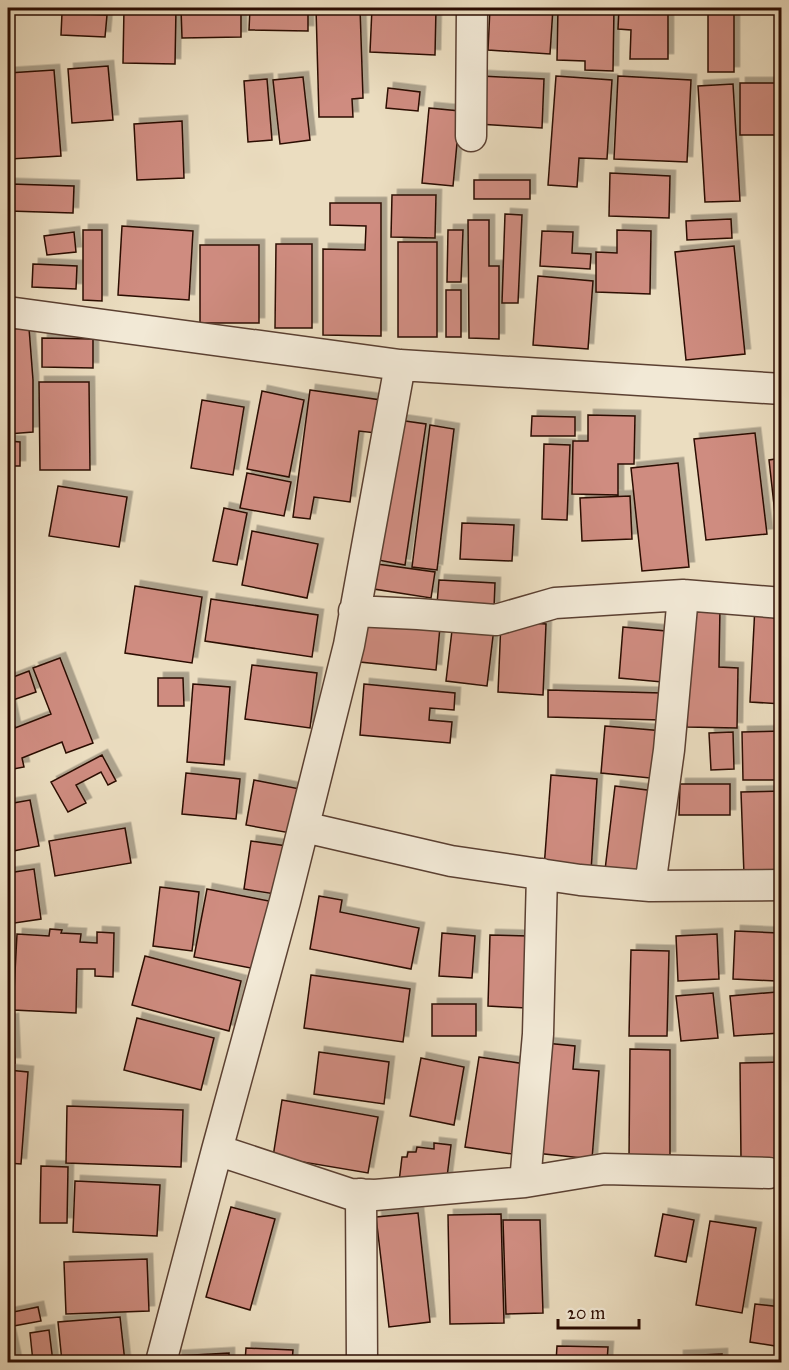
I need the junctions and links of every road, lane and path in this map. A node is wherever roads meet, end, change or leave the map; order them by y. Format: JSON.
{"nodes":[{"id":1,"x":472,"y":8,"type":"edge"},
{"id":2,"x":471,"y":136,"type":"dead end"},
{"id":3,"x":8,"y":312,"type":"edge"},
{"id":4,"x":400,"y":365,"type":"junction"},
{"id":5,"x":782,"y":389,"type":"edge"},
{"id":6,"x":683,"y":595,"type":"junction"},
{"id":7,"x":782,"y":603,"type":"edge"},
{"id":8,"x":354,"y":611,"type":"junction"},
{"id":9,"x":304,"y":826,"type":"junction"},
{"id":10,"x":542,"y":874,"type":"junction"},
{"id":11,"x":782,"y":885,"type":"edge"},
{"id":12,"x":650,"y":886,"type":"junction"},
{"id":13,"x":217,"y":1150,"type":"junction"},
{"id":14,"x":768,"y":1173,"type":"dead end"},
{"id":15,"x":525,"y":1182,"type":"junction"},
{"id":16,"x":361,"y":1194,"type":"junction"},
{"id":17,"x":162,"y":1362,"type":"edge"},
{"id":18,"x":362,"y":1362,"type":"edge"}],
"edges":[{"from":1,"to":2,"type":"street"},
{"from":3,"to":4,"type":"street"},
{"from":4,"to":5,"type":"street"},
{"from":4,"to":8,"type":"street"},
{"from":6,"to":7,"type":"street"},
{"from":6,"to":8,"type":"street"},
{"from":6,"to":12,"type":"street"},
{"from":8,"to":9,"type":"street"},
{"from":9,"to":10,"type":"street"},
{"from":9,"to":13,"type":"street"},
{"from":10,"to":12,"type":"street"},
{"from":10,"to":15,"type":"street"},
{"from":11,"to":12,"type":"street"},
{"from":13,"to":16,"type":"street"},
{"from":13,"to":17,"type":"street"},
{"from":14,"to":15,"type":"street"},
{"from":15,"to":16,"type":"street"},
{"from":16,"to":18,"type":"street"}]}
